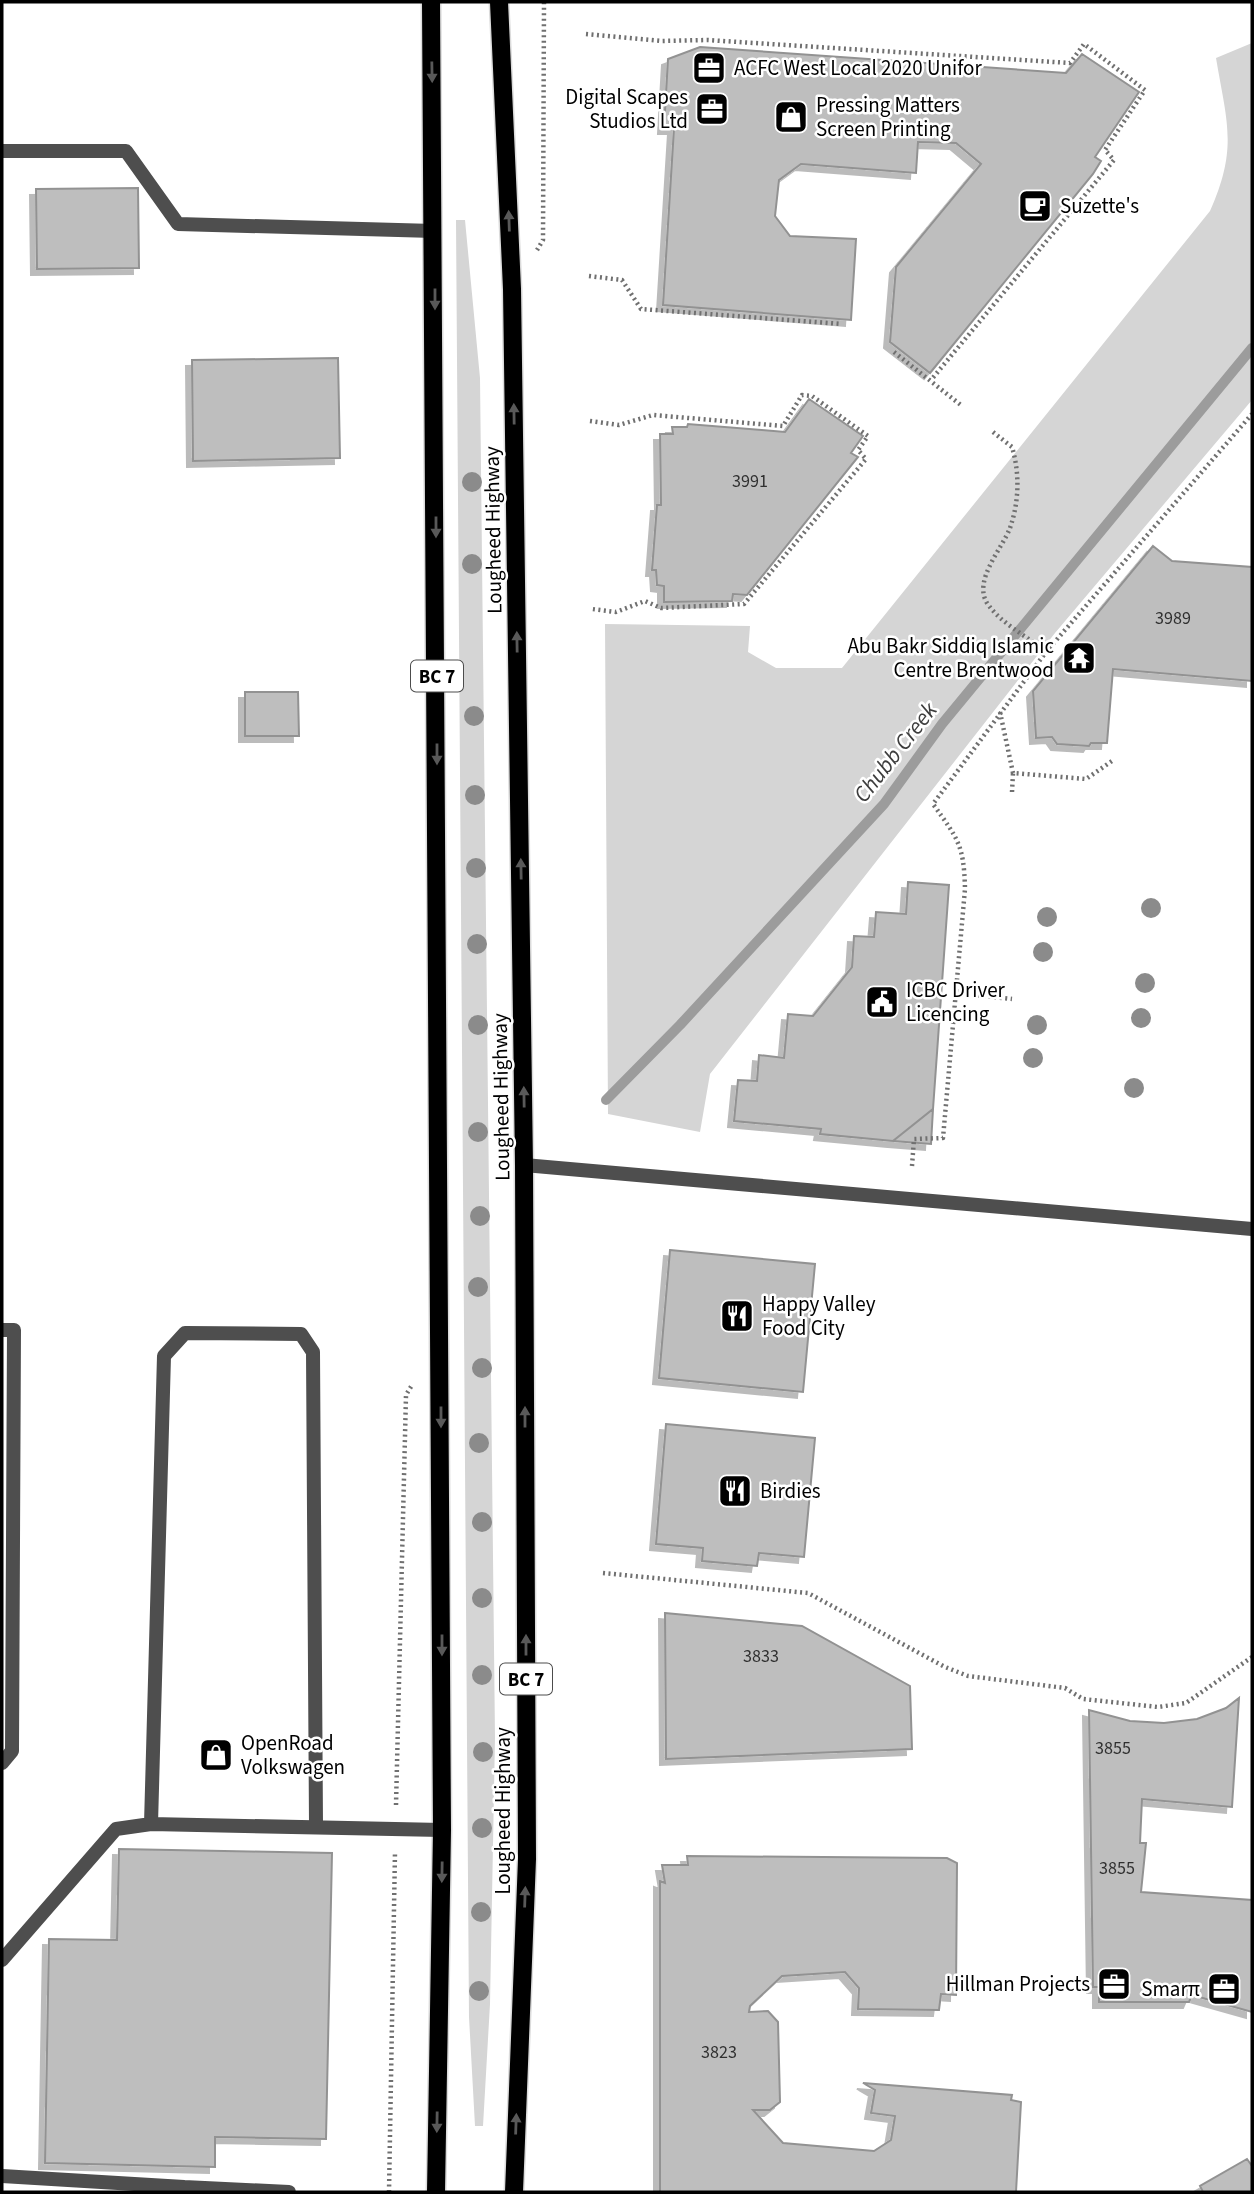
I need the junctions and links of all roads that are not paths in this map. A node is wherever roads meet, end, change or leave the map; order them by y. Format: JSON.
{"nodes":[{"id":1,"x":431,"y":2,"type":"edge"},
{"id":2,"x":499,"y":2,"type":"edge"},
{"id":3,"x":2,"y":151,"type":"edge"},
{"id":4,"x":434,"y":230,"type":"junction"},
{"id":5,"x":524,"y":1165,"type":"junction"},
{"id":6,"x":1252,"y":1229,"type":"edge"},
{"id":7,"x":2,"y":1330,"type":"edge"},
{"id":8,"x":7,"y":1720,"type":"edge"},
{"id":9,"x":2,"y":1763,"type":"edge"},
{"id":10,"x":152,"y":1825,"type":"junction"},
{"id":11,"x":316,"y":1825,"type":"junction"},
{"id":12,"x":442,"y":1830,"type":"junction"},
{"id":13,"x":2,"y":1960,"type":"edge"},
{"id":14,"x":2,"y":2176,"type":"edge"},
{"id":15,"x":184,"y":2190,"type":"edge"},
{"id":16,"x":289,"y":2192,"type":"edge"},
{"id":17,"x":436,"y":2192,"type":"edge"},
{"id":18,"x":514,"y":2192,"type":"edge"}],
"edges":[{"from":1,"to":4,"type":"main road","number":"BC 7","one_way":true},
{"from":5,"to":2,"type":"main road","name":"Lougheed Highway","number":"BC 7","one_way":true},
{"from":3,"to":4,"type":"lane"},
{"from":4,"to":12,"type":"main road","number":"BC 7","one_way":true},
{"from":5,"to":6,"type":"lane"},
{"from":18,"to":5,"type":"main road","name":"Lougheed Highway","number":"BC 7","one_way":true},
{"from":7,"to":8,"type":"lane"},
{"from":8,"to":9,"type":"lane"},
{"from":10,"to":11,"type":"lane"},
{"from":10,"to":11,"type":"lane"},
{"from":10,"to":13,"type":"lane"},
{"from":11,"to":12,"type":"lane"},
{"from":12,"to":17,"type":"main road","number":"BC 7","one_way":true},
{"from":14,"to":15,"type":"lane"},
{"from":15,"to":16,"type":"lane"}]}
